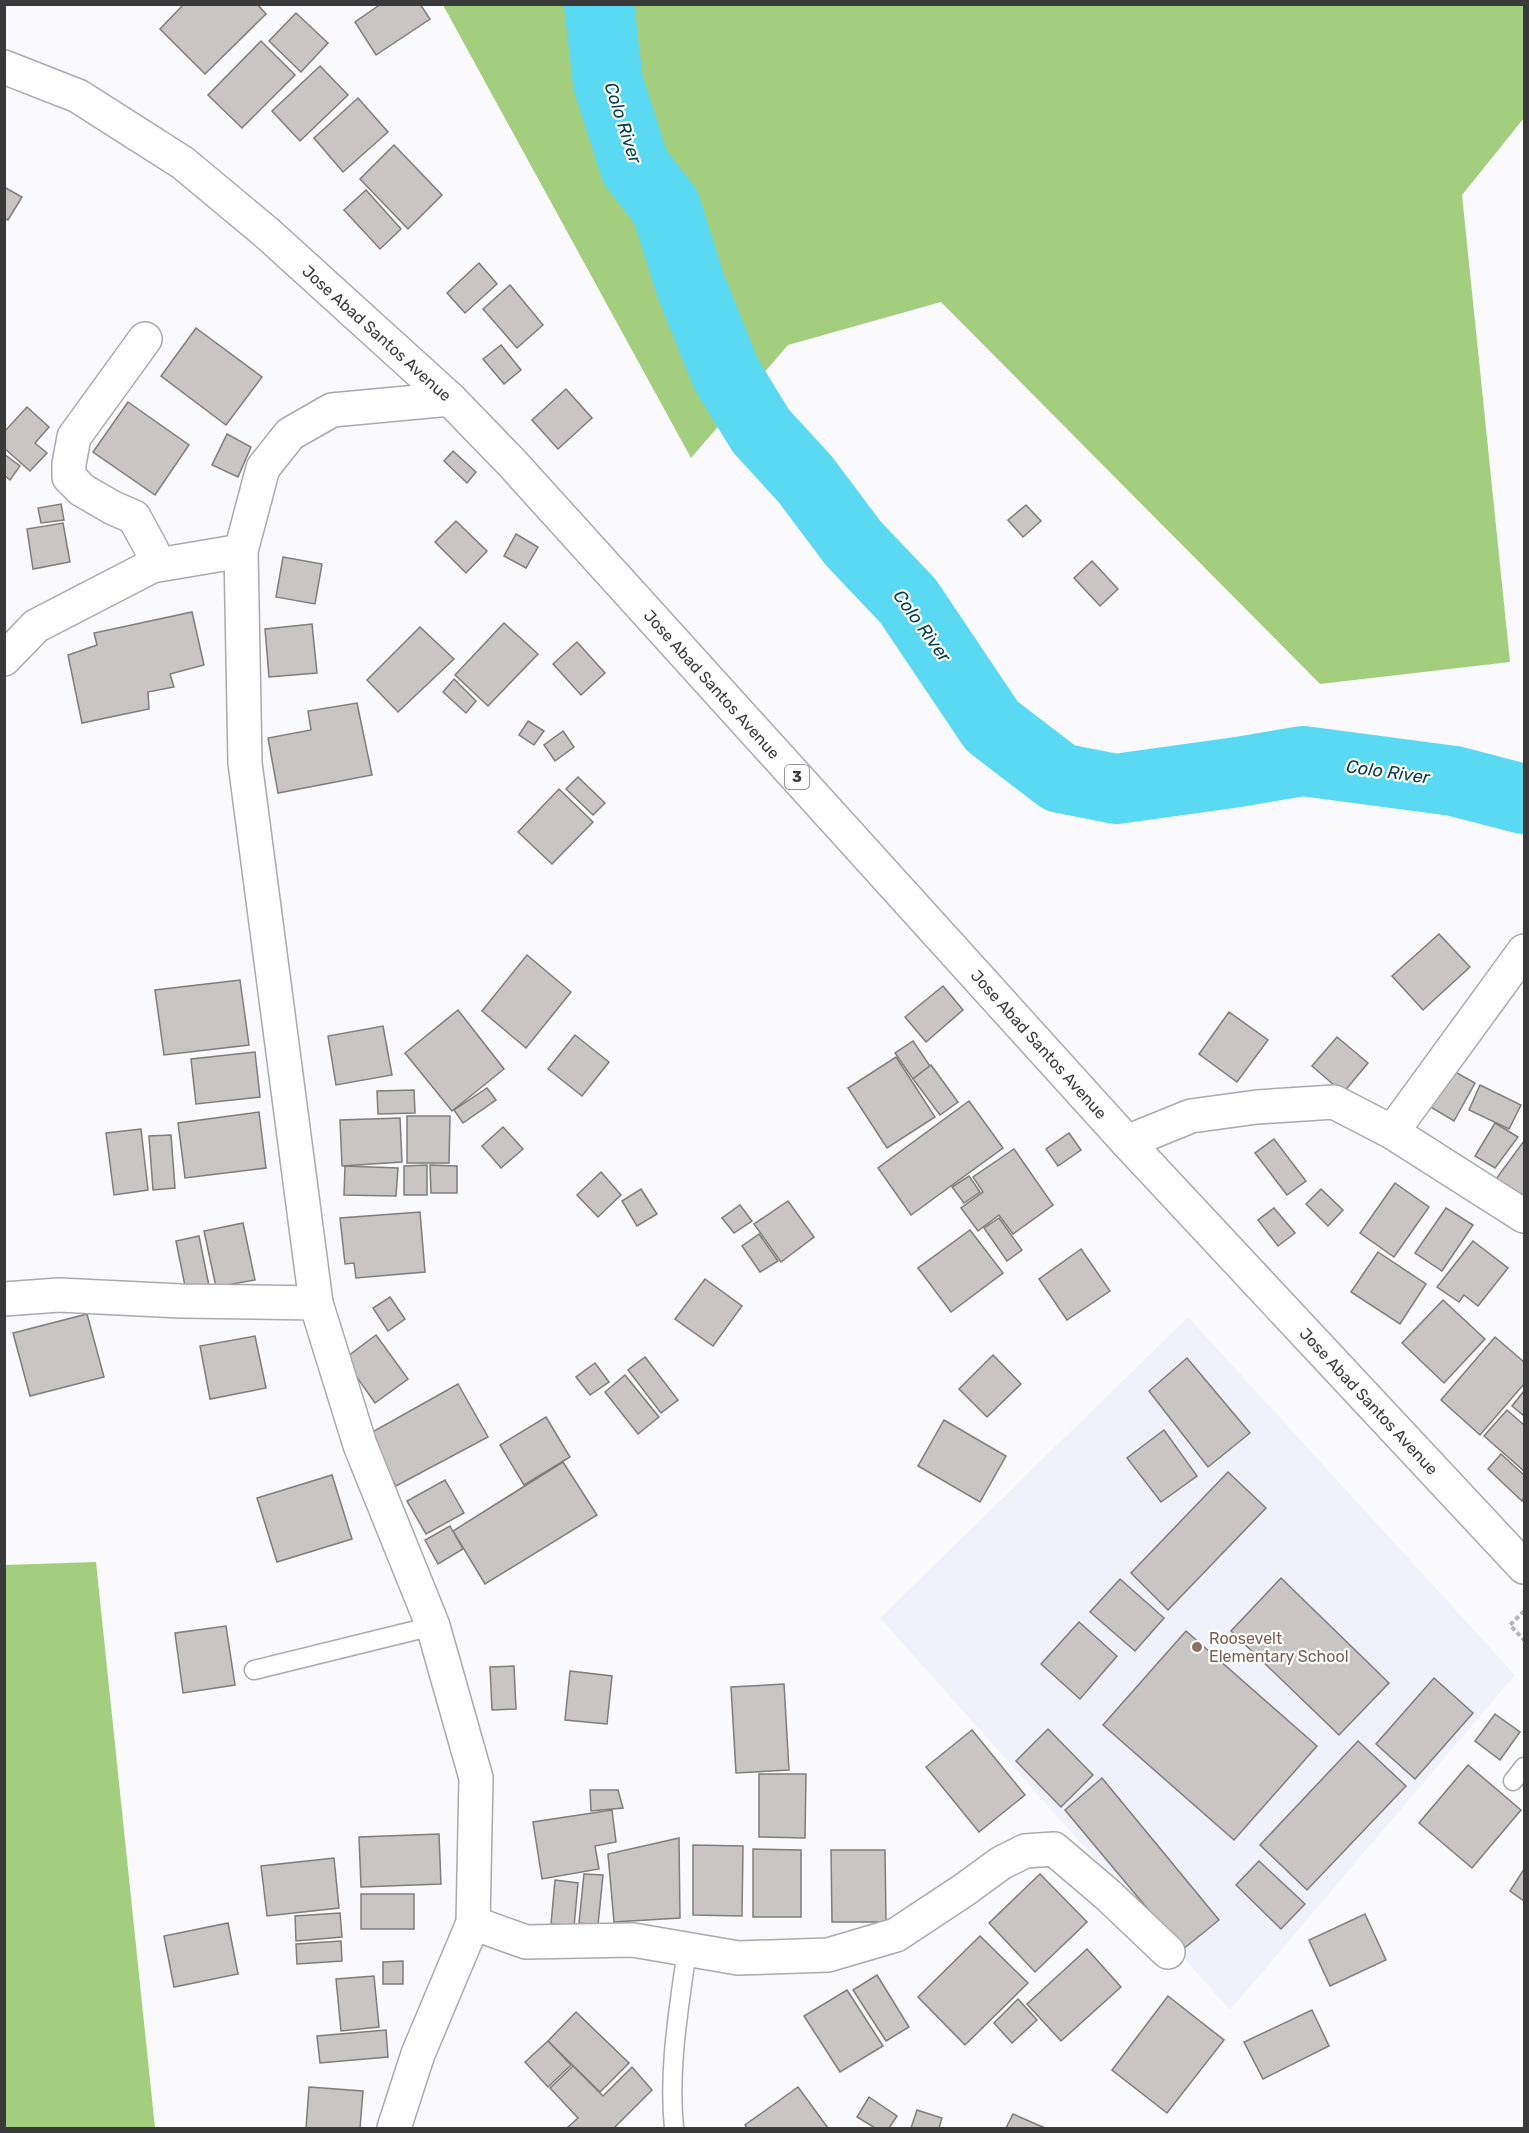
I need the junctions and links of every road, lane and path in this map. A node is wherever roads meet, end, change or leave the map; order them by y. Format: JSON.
{"nodes":[{"id":1,"x":4,"y":67,"type":"edge"},
{"id":2,"x":145,"y":339,"type":"dead end"},
{"id":3,"x":450,"y":399,"type":"junction"},
{"id":4,"x":241,"y":551,"type":"junction"},
{"id":5,"x":152,"y":566,"type":"junction"},
{"id":6,"x":4,"y":659,"type":"edge"},
{"id":7,"x":1524,"y":951,"type":"edge"},
{"id":8,"x":1392,"y":1132,"type":"junction"},
{"id":9,"x":1127,"y":1142,"type":"junction"},
{"id":10,"x":1524,"y":1216,"type":"edge"},
{"id":11,"x":4,"y":1299,"type":"edge"},
{"id":12,"x":316,"y":1303,"type":"junction"},
{"id":13,"x":1524,"y":1567,"type":"edge"},
{"id":14,"x":1524,"y":1611,"type":"edge"},
{"id":15,"x":433,"y":1626,"type":"junction"},
{"id":16,"x":1524,"y":1640,"type":"edge"},
{"id":17,"x":254,"y":1670,"type":"dead end"},
{"id":18,"x":473,"y":1923,"type":"junction"},
{"id":19,"x":687,"y":1949,"type":"junction"},
{"id":20,"x":1168,"y":1952,"type":"dead end"},
{"id":21,"x":394,"y":2128,"type":"edge"},
{"id":22,"x":674,"y":2128,"type":"edge"}],
"edges":[{"from":1,"to":3,"type":"main road","name":"Jose Abad Santos Avenue","number":"3"},
{"from":2,"to":5,"type":"main road"},
{"from":3,"to":4,"type":"main road"},
{"from":3,"to":9,"type":"main road","name":"Jose Abad Santos Avenue","number":"3"},
{"from":4,"to":5,"type":"main road"},
{"from":4,"to":12,"type":"main road"},
{"from":5,"to":6,"type":"main road"},
{"from":7,"to":8,"type":"main road"},
{"from":8,"to":9,"type":"main road"},
{"from":8,"to":10,"type":"main road"},
{"from":9,"to":13,"type":"main road","name":"Jose Abad Santos Avenue","number":"3"},
{"from":11,"to":12,"type":"main road"},
{"from":12,"to":15,"type":"main road"},
{"from":14,"to":16,"type":"path"},
{"from":15,"to":17,"type":"lane"},
{"from":15,"to":18,"type":"main road"},
{"from":18,"to":19,"type":"main road"},
{"from":18,"to":21,"type":"main road"},
{"from":19,"to":20,"type":"main road"},
{"from":19,"to":22,"type":"lane"}]}
